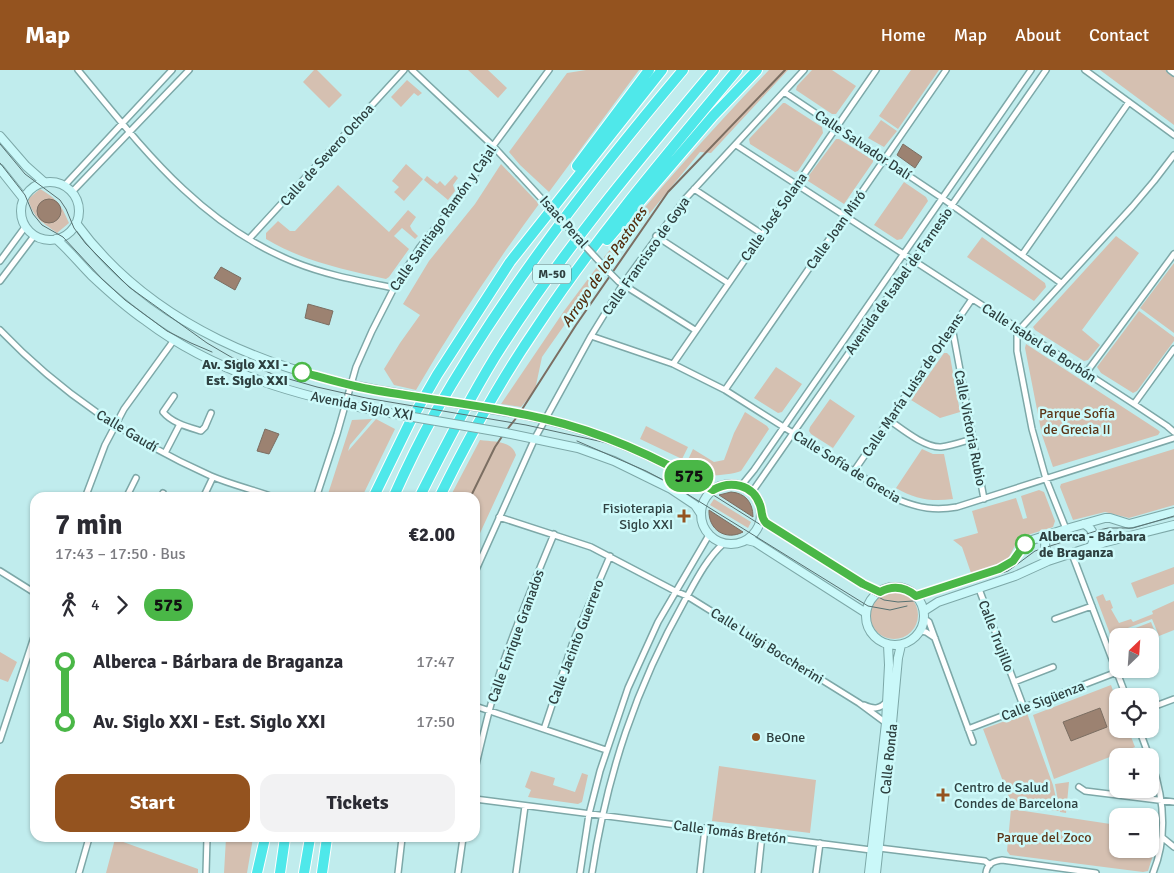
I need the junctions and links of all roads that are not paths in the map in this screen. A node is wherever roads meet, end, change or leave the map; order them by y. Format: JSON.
{"nodes":[{"id":1,"x":78,"y":70,"type":"edge"},
{"id":2,"x":172,"y":70,"type":"edge"},
{"id":3,"x":189,"y":70,"type":"edge"},
{"id":4,"x":404,"y":70,"type":"edge"},
{"id":5,"x":412,"y":70,"type":"edge"},
{"id":6,"x":549,"y":70,"type":"edge"},
{"id":7,"x":642,"y":70,"type":"edge"},
{"id":8,"x":649,"y":70,"type":"edge"},
{"id":9,"x":662,"y":70,"type":"edge"},
{"id":10,"x":683,"y":70,"type":"edge"},
{"id":11,"x":714,"y":70,"type":"edge"},
{"id":12,"x":737,"y":70,"type":"edge"},
{"id":13,"x":757,"y":70,"type":"edge"},
{"id":14,"x":804,"y":70,"type":"edge"},
{"id":15,"x":876,"y":70,"type":"edge"},
{"id":16,"x":946,"y":70,"type":"edge"},
{"id":17,"x":1031,"y":70,"type":"edge"},
{"id":18,"x":1046,"y":70,"type":"edge"},
{"id":19,"x":1086,"y":70,"type":"edge"},
{"id":20,"x":1170,"y":70,"type":"edge"},
{"id":21,"x":1174,"y":73,"type":"edge"},
{"id":22,"x":784,"y":92,"type":"junction"},
{"id":23,"x":1129,"y":102,"type":"junction"},
{"id":24,"x":122,"y":123,"type":"junction"},
{"id":25,"x":836,"y":127,"type":"junction"},
{"id":26,"x":130,"y":132,"type":"junction"},
{"id":27,"x":1174,"y":135,"type":"edge"},
{"id":28,"x":0,"y":136,"type":"edge"},
{"id":29,"x":736,"y":145,"type":"junction"},
{"id":30,"x":493,"y":146,"type":"junction"},
{"id":31,"x":1174,"y":155,"type":"edge"},
{"id":32,"x":884,"y":159,"type":"junction"},
{"id":33,"x":0,"y":169,"type":"edge"},
{"id":34,"x":568,"y":177,"type":"junction"},
{"id":35,"x":44,"y":182,"type":"junction"},
{"id":36,"x":796,"y":184,"type":"junction"},
{"id":37,"x":64,"y":186,"type":"junction"},
{"id":38,"x":694,"y":189,"type":"junction"},
{"id":39,"x":72,"y":192,"type":"junction"},
{"id":40,"x":23,"y":198,"type":"junction"},
{"id":41,"x":942,"y":198,"type":"junction"},
{"id":42,"x":952,"y":206,"type":"junction"},
{"id":43,"x":846,"y":217,"type":"junction"},
{"id":44,"x":76,"y":223,"type":"junction"},
{"id":45,"x":25,"y":227,"type":"junction"},
{"id":46,"x":533,"y":231,"type":"junction"},
{"id":47,"x":762,"y":234,"type":"junction"},
{"id":48,"x":34,"y":236,"type":"junction"},
{"id":49,"x":656,"y":236,"type":"junction"},
{"id":50,"x":56,"y":239,"type":"junction"},
{"id":51,"x":249,"y":239,"type":"junction"},
{"id":52,"x":903,"y":254,"type":"junction"},
{"id":53,"x":1174,"y":254,"type":"edge"},
{"id":54,"x":1022,"y":255,"type":"junction"},
{"id":55,"x":0,"y":261,"type":"edge"},
{"id":56,"x":914,"y":261,"type":"junction"},
{"id":57,"x":0,"y":281,"type":"edge"},
{"id":58,"x":728,"y":283,"type":"junction"},
{"id":59,"x":1061,"y":283,"type":"junction"},
{"id":60,"x":623,"y":284,"type":"junction"},
{"id":61,"x":394,"y":288,"type":"junction"},
{"id":62,"x":972,"y":299,"type":"junction"},
{"id":63,"x":952,"y":327,"type":"junction"},
{"id":64,"x":0,"y":330,"type":"edge"},
{"id":65,"x":695,"y":330,"type":"junction"},
{"id":66,"x":1020,"y":330,"type":"junction"},
{"id":67,"x":591,"y":336,"type":"junction"},
{"id":68,"x":174,"y":340,"type":"junction"},
{"id":69,"x":1174,"y":349,"type":"edge"},
{"id":70,"x":513,"y":364,"type":"junction"},
{"id":71,"x":673,"y":364,"type":"junction"},
{"id":72,"x":1086,"y":373,"type":"junction"},
{"id":73,"x":351,"y":385,"type":"junction"},
{"id":74,"x":725,"y":390,"type":"junction"},
{"id":75,"x":174,"y":396,"type":"dead end"},
{"id":76,"x":1134,"y":404,"type":"junction"},
{"id":77,"x":345,"y":405,"type":"junction"},
{"id":78,"x":211,"y":413,"type":"dead end"},
{"id":79,"x":546,"y":419,"type":"junction"},
{"id":80,"x":889,"y":420,"type":"junction"},
{"id":81,"x":180,"y":424,"type":"junction"},
{"id":82,"x":115,"y":426,"type":"junction"},
{"id":83,"x":783,"y":427,"type":"junction"},
{"id":84,"x":1174,"y":432,"type":"edge"},
{"id":85,"x":793,"y":434,"type":"junction"},
{"id":86,"x":535,"y":438,"type":"junction"},
{"id":87,"x":1174,"y":438,"type":"edge"},
{"id":88,"x":972,"y":439,"type":"junction"},
{"id":89,"x":165,"y":453,"type":"junction"},
{"id":90,"x":854,"y":471,"type":"junction"},
{"id":91,"x":213,"y":477,"type":"junction"},
{"id":92,"x":136,"y":478,"type":"dead end"},
{"id":93,"x":1046,"y":479,"type":"junction"},
{"id":94,"x":740,"y":486,"type":"junction"},
{"id":95,"x":713,"y":490,"type":"junction"},
{"id":96,"x":87,"y":492,"type":"edge"},
{"id":97,"x":129,"y":492,"type":"edge"},
{"id":98,"x":206,"y":492,"type":"edge"},
{"id":99,"x":258,"y":492,"type":"edge"},
{"id":100,"x":318,"y":492,"type":"edge"},
{"id":101,"x":376,"y":492,"type":"edge"},
{"id":102,"x":396,"y":492,"type":"edge"},
{"id":103,"x":422,"y":492,"type":"edge"},
{"id":104,"x":442,"y":492,"type":"edge"},
{"id":105,"x":752,"y":492,"type":"junction"},
{"id":106,"x":984,"y":499,"type":"junction"},
{"id":107,"x":1174,"y":512,"type":"edge"},
{"id":108,"x":701,"y":514,"type":"junction"},
{"id":109,"x":499,"y":517,"type":"junction"},
{"id":110,"x":761,"y":517,"type":"junction"},
{"id":111,"x":1084,"y":524,"type":"junction"},
{"id":112,"x":1174,"y":525,"type":"edge"},
{"id":113,"x":1066,"y":529,"type":"junction"},
{"id":114,"x":554,"y":534,"type":"junction"},
{"id":115,"x":709,"y":535,"type":"junction"},
{"id":116,"x":1048,"y":535,"type":"junction"},
{"id":117,"x":747,"y":540,"type":"junction"},
{"id":118,"x":723,"y":544,"type":"junction"},
{"id":119,"x":1091,"y":547,"type":"junction"},
{"id":120,"x":1072,"y":554,"type":"junction"},
{"id":121,"x":610,"y":556,"type":"junction"},
{"id":122,"x":1056,"y":558,"type":"junction"},
{"id":123,"x":480,"y":561,"type":"edge"},
{"id":124,"x":0,"y":571,"type":"edge"},
{"id":125,"x":979,"y":589,"type":"junction"},
{"id":126,"x":30,"y":590,"type":"edge"},
{"id":127,"x":675,"y":591,"type":"junction"},
{"id":128,"x":880,"y":592,"type":"junction"},
{"id":129,"x":687,"y":596,"type":"junction"},
{"id":130,"x":916,"y":596,"type":"junction"},
{"id":131,"x":1092,"y":606,"type":"junction"},
{"id":132,"x":866,"y":613,"type":"junction"},
{"id":133,"x":924,"y":615,"type":"junction"},
{"id":134,"x":1055,"y":620,"type":"dead end"},
{"id":135,"x":921,"y":631,"type":"junction"},
{"id":136,"x":935,"y":639,"type":"junction"},
{"id":137,"x":888,"y":645,"type":"junction"},
{"id":138,"x":901,"y":645,"type":"junction"},
{"id":139,"x":30,"y":649,"type":"edge"},
{"id":140,"x":1109,"y":651,"type":"edge"},
{"id":141,"x":1052,"y":667,"type":"dead end"},
{"id":142,"x":1109,"y":675,"type":"edge"},
{"id":143,"x":1014,"y":682,"type":"junction"},
{"id":144,"x":888,"y":698,"type":"junction"},
{"id":145,"x":1174,"y":699,"type":"edge"},
{"id":146,"x":859,"y":703,"type":"junction"},
{"id":147,"x":1159,"y":705,"type":"edge"},
{"id":148,"x":480,"y":708,"type":"edge"},
{"id":149,"x":1024,"y":708,"type":"junction"},
{"id":150,"x":489,"y":711,"type":"junction"},
{"id":151,"x":886,"y":723,"type":"junction"},
{"id":152,"x":544,"y":729,"type":"junction"},
{"id":153,"x":968,"y":729,"type":"junction"},
{"id":154,"x":0,"y":740,"type":"edge"},
{"id":155,"x":973,"y":742,"type":"dead end"},
{"id":156,"x":480,"y":748,"type":"edge"},
{"id":157,"x":606,"y":750,"type":"junction"},
{"id":158,"x":1079,"y":787,"type":"dead end"},
{"id":159,"x":1159,"y":789,"type":"edge"},
{"id":160,"x":480,"y":800,"type":"edge"},
{"id":161,"x":1162,"y":800,"type":"junction"},
{"id":162,"x":1174,"y":802,"type":"edge"},
{"id":163,"x":525,"y":806,"type":"junction"},
{"id":164,"x":590,"y":814,"type":"junction"},
{"id":165,"x":602,"y":816,"type":"junction"},
{"id":166,"x":878,"y":819,"type":"junction"},
{"id":167,"x":704,"y":828,"type":"junction"},
{"id":168,"x":762,"y":835,"type":"junction"},
{"id":169,"x":1163,"y":838,"type":"junction"},
{"id":170,"x":88,"y":842,"type":"edge"},
{"id":171,"x":207,"y":842,"type":"edge"},
{"id":172,"x":264,"y":842,"type":"edge"},
{"id":173,"x":265,"y":842,"type":"edge"},
{"id":174,"x":284,"y":842,"type":"edge"},
{"id":175,"x":309,"y":842,"type":"edge"},
{"id":176,"x":326,"y":842,"type":"edge"},
{"id":177,"x":402,"y":842,"type":"edge"},
{"id":178,"x":462,"y":842,"type":"edge"},
{"id":179,"x":820,"y":842,"type":"junction"},
{"id":180,"x":1174,"y":847,"type":"edge"},
{"id":181,"x":875,"y":849,"type":"junction"},
{"id":182,"x":990,"y":865,"type":"junction"},
{"id":183,"x":79,"y":873,"type":"edge"},
{"id":184,"x":206,"y":873,"type":"edge"},
{"id":185,"x":256,"y":873,"type":"edge"},
{"id":186,"x":261,"y":873,"type":"edge"},
{"id":187,"x":280,"y":873,"type":"edge"},
{"id":188,"x":304,"y":873,"type":"edge"},
{"id":189,"x":322,"y":873,"type":"edge"},
{"id":190,"x":398,"y":873,"type":"edge"},
{"id":191,"x":458,"y":873,"type":"edge"},
{"id":192,"x":516,"y":873,"type":"edge"},
{"id":193,"x":580,"y":873,"type":"edge"},
{"id":194,"x":592,"y":873,"type":"edge"},
{"id":195,"x":700,"y":873,"type":"edge"},
{"id":196,"x":758,"y":873,"type":"edge"},
{"id":197,"x":816,"y":873,"type":"edge"},
{"id":198,"x":869,"y":873,"type":"edge"},
{"id":199,"x":876,"y":873,"type":"edge"},
{"id":200,"x":986,"y":873,"type":"edge"},
{"id":201,"x":1096,"y":873,"type":"edge"},
{"id":202,"x":1153,"y":873,"type":"edge"}],
"edges":[{"from":1,"to":24,"type":"street"},
{"from":2,"to":24,"type":"street"},
{"from":3,"to":26,"type":"street"},
{"from":4,"to":51,"type":"street","name":"Calle de Severo Ochoa"},
{"from":5,"to":30,"type":"street","name":"Isaac Peral"},
{"from":6,"to":30,"type":"street","name":"Calle Santiago Ramón y Cajal"},
{"from":7,"to":34,"type":"highway"},
{"from":8,"to":34,"type":"highway"},
{"from":9,"to":46,"type":"highway"},
{"from":10,"to":102,"type":"highway","number":"M-50"},
{"from":11,"to":103,"type":"highway","number":"M-50"},
{"from":12,"to":70,"type":"highway"},
{"from":13,"to":70,"type":"highway"},
{"from":14,"to":22,"type":"street","name":"Calle Francisco de Goya"},
{"from":15,"to":25,"type":"street","name":"Calle José Solana"},
{"from":16,"to":32,"type":"street","name":"Calle Joan Miró"},
{"from":17,"to":41,"type":"street","name":"Avenida de Isabel de Farnesio"},
{"from":18,"to":42,"type":"street","name":"Avenida de Isabel de Farnesio"},
{"from":19,"to":23,"type":"street"},
{"from":20,"to":21,"type":"street"},
{"from":22,"to":25,"type":"street","name":"Calle Salvador Dalí"},
{"from":22,"to":29,"type":"street","name":"Calle Francisco de Goya"},
{"from":23,"to":27,"type":"street"},
{"from":23,"to":54,"type":"street"},
{"from":24,"to":26,"type":"street"},
{"from":24,"to":37,"type":"street"},
{"from":25,"to":32,"type":"street","name":"Calle Salvador Dalí"},
{"from":25,"to":36,"type":"street","name":"Calle José Solana"},
{"from":26,"to":39,"type":"street"},
{"from":26,"to":51,"type":"street"},
{"from":28,"to":35,"type":"street"},
{"from":29,"to":36,"type":"street","name":"Calle Isabel de Borbón"},
{"from":29,"to":38,"type":"street","name":"Calle Francisco de Goya"},
{"from":30,"to":60,"type":"street","name":"Isaac Peral","bridge":true},
{"from":30,"to":61,"type":"street","name":"Calle Santiago Ramón y Cajal"},
{"from":31,"to":59,"type":"street"},
{"from":32,"to":41,"type":"street","name":"Calle Salvador Dalí"},
{"from":32,"to":43,"type":"street","name":"Calle Joan Miró"},
{"from":33,"to":40,"type":"street"},
{"from":34,"to":46,"type":"highway"},
{"from":35,"to":37,"type":"street"},
{"from":35,"to":40,"type":"street"},
{"from":36,"to":43,"type":"street","name":"Calle Isabel de Borbón"},
{"from":36,"to":47,"type":"street","name":"Calle José Solana"},
{"from":37,"to":39,"type":"street"},
{"from":38,"to":47,"type":"street"},
{"from":38,"to":49,"type":"street","name":"Calle Francisco de Goya"},
{"from":39,"to":44,"type":"street"},
{"from":40,"to":45,"type":"street"},
{"from":41,"to":42,"type":"street","name":"Calle Salvador Dalí"},
{"from":41,"to":52,"type":"street","name":"Avenida de Isabel de Farnesio"},
{"from":42,"to":54,"type":"street","name":"Calle Salvador Dalí"},
{"from":42,"to":56,"type":"street","name":"Avenida de Isabel de Farnesio"},
{"from":43,"to":52,"type":"street","name":"Calle Isabel de Borbón"},
{"from":43,"to":74,"type":"street","name":"Calle Joan Miró"},
{"from":44,"to":50,"type":"street"},
{"from":44,"to":73,"type":"street","name":"Avenida Siglo XXI"},
{"from":45,"to":48,"type":"street"},
{"from":45,"to":55,"type":"street"},
{"from":46,"to":101,"type":"highway"},
{"from":47,"to":58,"type":"street","name":"Calle José Solana"},
{"from":48,"to":50,"type":"street"},
{"from":48,"to":57,"type":"street"},
{"from":49,"to":58,"type":"street"},
{"from":49,"to":60,"type":"street","name":"Calle Francisco de Goya"},
{"from":50,"to":68,"type":"street","name":"Avenida Siglo XXI"},
{"from":51,"to":61,"type":"street"},
{"from":52,"to":56,"type":"street","name":"Calle Isabel de Borbón"},
{"from":52,"to":83,"type":"street","name":"Avenida de Isabel de Farnesio"},
{"from":53,"to":72,"type":"street"},
{"from":54,"to":59,"type":"street","name":"Calle Salvador Dalí"},
{"from":56,"to":62,"type":"street","name":"Calle Isabel de Borbón"},
{"from":56,"to":85,"type":"street","name":"Avenida de Isabel de Farnesio"},
{"from":58,"to":65,"type":"street","name":"Calle José Solana"},
{"from":59,"to":66,"type":"street"},
{"from":60,"to":65,"type":"street","name":"Isaac Peral"},
{"from":60,"to":67,"type":"street","name":"Calle Francisco de Goya"},
{"from":61,"to":73,"type":"street","name":"Calle Santiago Ramón y Cajal"},
{"from":62,"to":63,"type":"street","name":"Calle María Luisa de Orleans"},
{"from":62,"to":66,"type":"street","name":"Calle Isabel de Borbón"},
{"from":63,"to":80,"type":"street","name":"Calle María Luisa de Orleans"},
{"from":63,"to":88,"type":"street","name":"Calle Victoria Rubio"},
{"from":64,"to":82,"type":"street","name":"Calle Gaudí"},
{"from":65,"to":71,"type":"street","name":"Calle José Solana"},
{"from":66,"to":72,"type":"street","name":"Calle Isabel de Borbón"},
{"from":66,"to":93,"type":"street"},
{"from":67,"to":71,"type":"street","name":"Calle Sofía de Grecia"},
{"from":67,"to":79,"type":"street","name":"Calle Francisco de Goya"},
{"from":68,"to":77,"type":"street","name":"Avenida Siglo XXI"},
{"from":68,"to":82,"type":"street"},
{"from":69,"to":76,"type":"street"},
{"from":70,"to":104,"type":"highway"},
{"from":71,"to":74,"type":"street","name":"Calle Sofía de Grecia"},
{"from":72,"to":76,"type":"street","name":"Calle Isabel de Borbón"},
{"from":73,"to":77,"type":"street","name":"Calle Santiago Ramón y Cajal"},
{"from":73,"to":79,"type":"street","name":"Avenida Siglo XXI","bridge":true},
{"from":74,"to":83,"type":"street","name":"Calle Sofía de Grecia"},
{"from":75,"to":81,"type":"street"},
{"from":76,"to":84,"type":"street","name":"Calle Isabel de Borbón"},
{"from":77,"to":86,"type":"street","name":"Avenida Siglo XXI","bridge":true},
{"from":77,"to":100,"type":"street","name":"Calle Santiago Ramón y Cajal"},
{"from":78,"to":81,"type":"street"},
{"from":79,"to":86,"type":"street","name":"Calle Francisco de Goya"},
{"from":79,"to":95,"type":"street","name":"Avenida Siglo XXI"},
{"from":80,"to":88,"type":"street"},
{"from":80,"to":90,"type":"street","name":"Calle María Luisa de Orleans"},
{"from":81,"to":89,"type":"street"},
{"from":82,"to":89,"type":"street","name":"Calle Gaudí"},
{"from":82,"to":96,"type":"street"},
{"from":83,"to":85,"type":"street","name":"Calle Sofía de Grecia"},
{"from":83,"to":94,"type":"street","name":"Avenida de Isabel de Farnesio"},
{"from":85,"to":90,"type":"street","name":"Calle Sofía de Grecia"},
{"from":85,"to":105,"type":"street","name":"Avenida de Isabel de Farnesio"},
{"from":86,"to":108,"type":"street","name":"Avenida Siglo XXI"},
{"from":86,"to":109,"type":"street","name":"Calle Francisco de Goya"},
{"from":87,"to":93,"type":"street","name":"Calle Sofía de Grecia"},
{"from":88,"to":106,"type":"street","name":"Calle Victoria Rubio"},
{"from":89,"to":91,"type":"street","name":"Calle Gaudí"},
{"from":90,"to":106,"type":"street","name":"Calle Sofía de Grecia"},
{"from":91,"to":98,"type":"street"},
{"from":91,"to":99,"type":"street","name":"Calle Gaudí"},
{"from":92,"to":97,"type":"street"},
{"from":93,"to":106,"type":"street","name":"Calle Sofía de Grecia"},
{"from":93,"to":113,"type":"street"},
{"from":94,"to":95,"type":"street"},
{"from":94,"to":105,"type":"street"},
{"from":95,"to":108,"type":"street"},
{"from":105,"to":110,"type":"street"},
{"from":107,"to":111,"type":"street"},
{"from":108,"to":115,"type":"street"},
{"from":109,"to":114,"type":"street","name":"Calle Luigi Boccherini"},
{"from":109,"to":123,"type":"street","name":"Calle Francisco de Goya"},
{"from":110,"to":117,"type":"street"},
{"from":110,"to":128,"type":"street"},
{"from":111,"to":113,"type":"street"},
{"from":111,"to":119,"type":"street"},
{"from":112,"to":119,"type":"street"},
{"from":113,"to":116,"type":"street"},
{"from":114,"to":121,"type":"street","name":"Calle Luigi Boccherini"},
{"from":114,"to":150,"type":"street","name":"Calle Enrique Granados"},
{"from":115,"to":118,"type":"street"},
{"from":115,"to":127,"type":"street"},
{"from":116,"to":122,"type":"street"},
{"from":116,"to":130,"type":"street"},
{"from":117,"to":118,"type":"street"},
{"from":117,"to":132,"type":"street"},
{"from":118,"to":129,"type":"street"},
{"from":119,"to":120,"type":"street"},
{"from":120,"to":122,"type":"street"},
{"from":120,"to":131,"type":"street"},
{"from":121,"to":127,"type":"street","name":"Calle Luigi Boccherini"},
{"from":121,"to":152,"type":"street","name":"Calle Jacinto Guerrero"},
{"from":122,"to":125,"type":"street"},
{"from":124,"to":126,"type":"street"},
{"from":125,"to":133,"type":"street"},
{"from":125,"to":143,"type":"street","name":"Calle Trujillo"},
{"from":127,"to":129,"type":"street","name":"Calle Luigi Boccherini"},
{"from":127,"to":157,"type":"street"},
{"from":128,"to":130,"type":"street"},
{"from":128,"to":132,"type":"street"},
{"from":129,"to":146,"type":"street","name":"Calle Luigi Boccherini"},
{"from":129,"to":165,"type":"street"},
{"from":130,"to":133,"type":"street"},
{"from":131,"to":134,"type":"street"},
{"from":131,"to":140,"type":"street"},
{"from":132,"to":137,"type":"street"},
{"from":133,"to":135,"type":"street"},
{"from":133,"to":136,"type":"street"},
{"from":135,"to":136,"type":"street"},
{"from":135,"to":138,"type":"street"},
{"from":136,"to":153,"type":"street"},
{"from":137,"to":138,"type":"street"},
{"from":137,"to":144,"type":"street","name":"Calle Ronda"},
{"from":138,"to":166,"type":"street","name":"Calle Ronda"},
{"from":139,"to":154,"type":"street"},
{"from":141,"to":143,"type":"street","name":"Calle Trujillo"},
{"from":142,"to":149,"type":"street","name":"Calle Sigüenza"},
{"from":143,"to":149,"type":"street","name":"Calle Trujillo"},
{"from":144,"to":146,"type":"street","name":"Calle Luigi Boccherini"},
{"from":144,"to":151,"type":"street","name":"Calle Ronda"},
{"from":145,"to":147,"type":"street"},
{"from":146,"to":151,"type":"street","name":"Calle Luigi Boccherini"},
{"from":148,"to":150,"type":"street"},
{"from":149,"to":153,"type":"street","name":"Calle Sigüenza"},
{"from":150,"to":152,"type":"street"},
{"from":150,"to":156,"type":"street","name":"Calle Enrique Granados"},
{"from":151,"to":166,"type":"street","name":"Calle Ronda"},
{"from":152,"to":157,"type":"street"},
{"from":153,"to":155,"type":"street"},
{"from":157,"to":164,"type":"street"},
{"from":158,"to":161,"type":"street"},
{"from":159,"to":161,"type":"street"},
{"from":160,"to":163,"type":"street","name":"Calle Tomás Bretón"},
{"from":161,"to":162,"type":"street"},
{"from":161,"to":169,"type":"street"},
{"from":163,"to":164,"type":"street","name":"Calle Tomás Bretón"},
{"from":163,"to":192,"type":"street"},
{"from":164,"to":165,"type":"street","name":"Calle Tomás Bretón"},
{"from":164,"to":193,"type":"street"},
{"from":165,"to":167,"type":"street","name":"Calle Tomás Bretón"},
{"from":165,"to":194,"type":"street"},
{"from":166,"to":181,"type":"street","name":"Calle Ronda"},
{"from":167,"to":168,"type":"street","name":"Calle Tomás Bretón"},
{"from":167,"to":195,"type":"street"},
{"from":168,"to":179,"type":"street","name":"Calle Tomás Bretón"},
{"from":168,"to":196,"type":"street"},
{"from":169,"to":180,"type":"street"},
{"from":169,"to":202,"type":"street"},
{"from":170,"to":183,"type":"street"},
{"from":171,"to":184,"type":"street"},
{"from":172,"to":185,"type":"highway"},
{"from":173,"to":186,"type":"highway"},
{"from":174,"to":187,"type":"highway"},
{"from":175,"to":188,"type":"highway"},
{"from":176,"to":189,"type":"highway"},
{"from":177,"to":190,"type":"street"},
{"from":178,"to":191,"type":"street"},
{"from":179,"to":181,"type":"street","name":"Calle Tomás Bretón"},
{"from":179,"to":197,"type":"street"},
{"from":181,"to":182,"type":"street","name":"Calle Tomás Bretón"},
{"from":181,"to":198,"type":"street","name":"Calle Ronda"},
{"from":181,"to":199,"type":"street","name":"Calle Ronda"},
{"from":182,"to":200,"type":"street"},
{"from":182,"to":201,"type":"street"}]}
